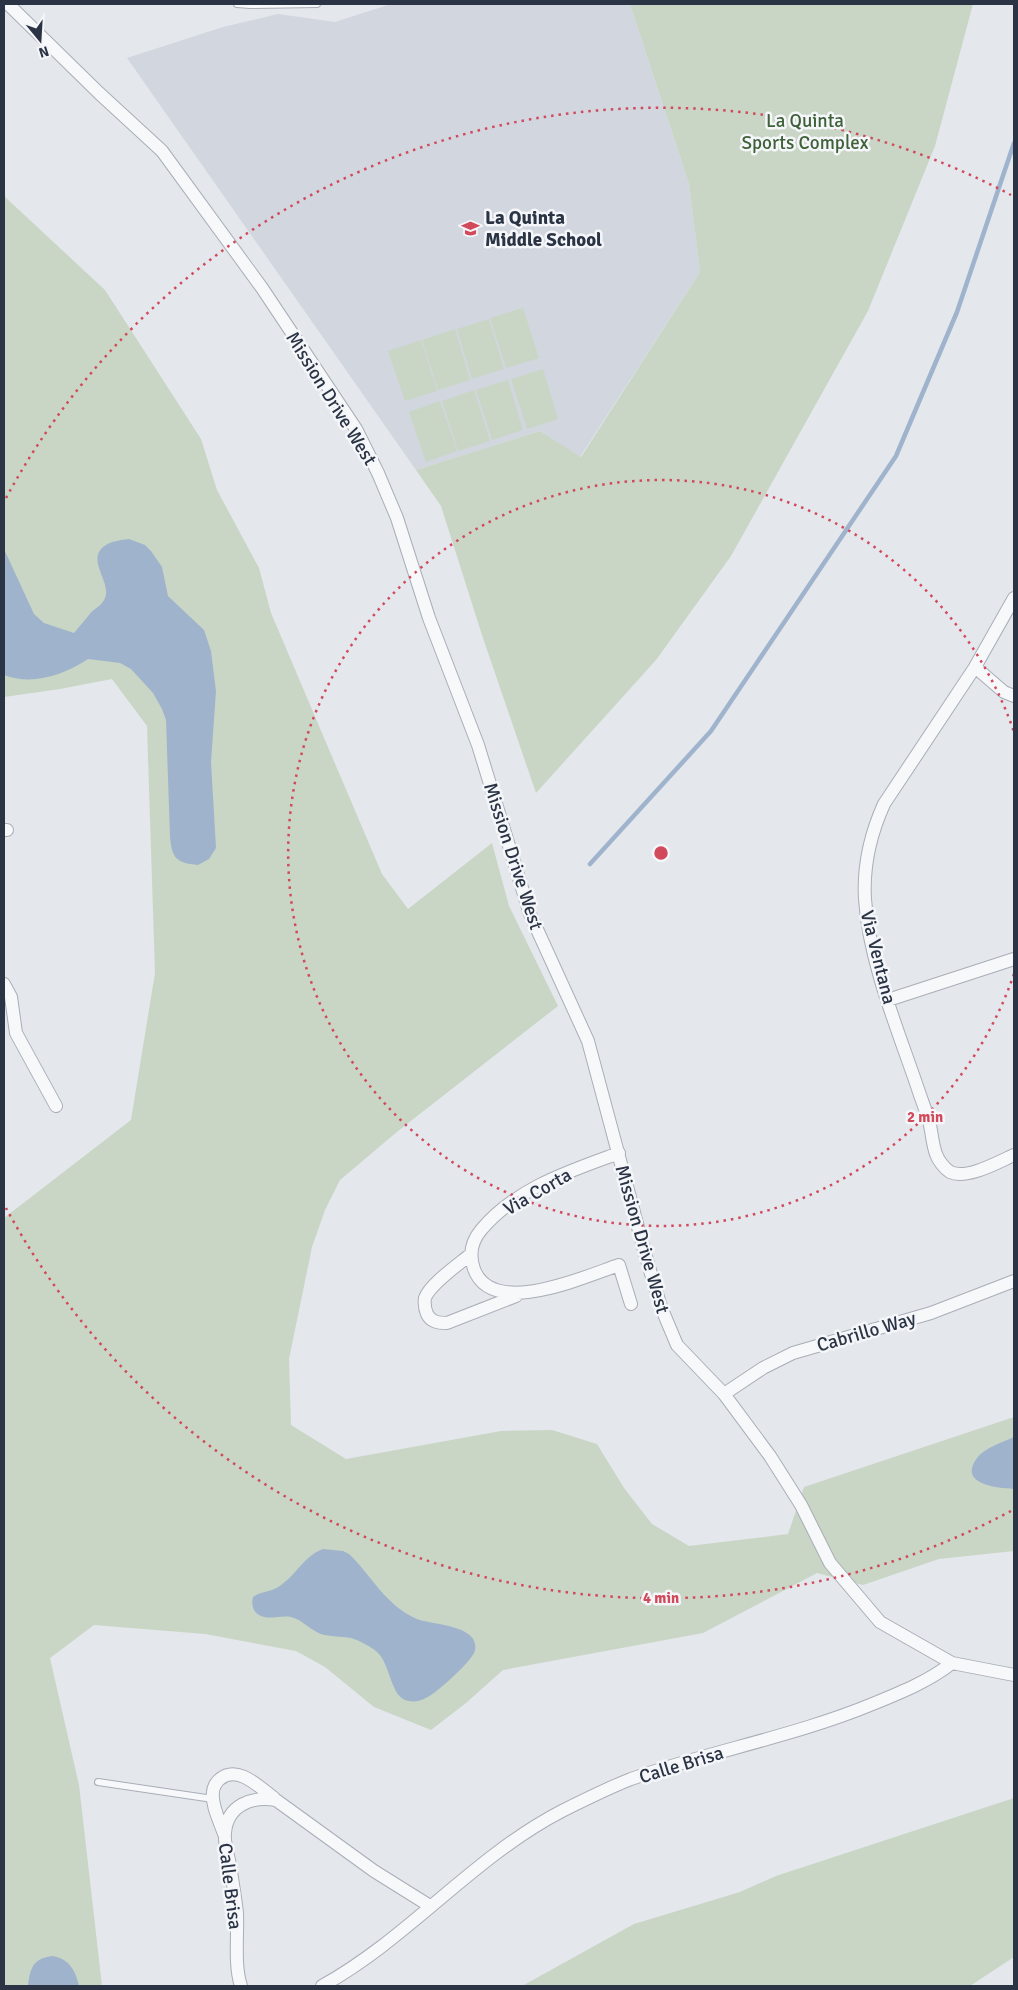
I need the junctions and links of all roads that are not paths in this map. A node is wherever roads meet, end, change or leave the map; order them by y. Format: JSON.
{"nodes":[{"id":1,"x":8,"y":4,"type":"edge"},
{"id":2,"x":237,"y":4,"type":"edge"},
{"id":3,"x":317,"y":4,"type":"edge"},
{"id":4,"x":1014,"y":598,"type":"edge"},
{"id":5,"x":975,"y":667,"type":"junction"},
{"id":6,"x":1014,"y":696,"type":"edge"},
{"id":7,"x":1014,"y":959,"type":"edge"},
{"id":8,"x":4,"y":984,"type":"edge"},
{"id":9,"x":888,"y":1000,"type":"junction"},
{"id":10,"x":56,"y":1106,"type":"dead end"},
{"id":11,"x":619,"y":1153,"type":"junction"},
{"id":12,"x":1014,"y":1155,"type":"edge"},
{"id":13,"x":470,"y":1254,"type":"junction"},
{"id":14,"x":1014,"y":1281,"type":"edge"},
{"id":15,"x":526,"y":1292,"type":"junction"},
{"id":16,"x":631,"y":1304,"type":"dead end"},
{"id":17,"x":724,"y":1394,"type":"junction"},
{"id":18,"x":952,"y":1663,"type":"junction"},
{"id":19,"x":1014,"y":1675,"type":"edge"},
{"id":20,"x":98,"y":1782,"type":"dead end"},
{"id":21,"x":213,"y":1799,"type":"junction"},
{"id":22,"x":276,"y":1800,"type":"junction"},
{"id":23,"x":224,"y":1834,"type":"junction"},
{"id":24,"x":430,"y":1906,"type":"junction"},
{"id":25,"x":241,"y":1986,"type":"edge"},
{"id":26,"x":322,"y":1986,"type":"edge"}],
"edges":[{"from":1,"to":11,"type":"street","name":"Mission Drive West"},
{"from":2,"to":3,"type":"lane"},
{"from":4,"to":5,"type":"street","name":"Via Ventana"},
{"from":5,"to":6,"type":"street"},
{"from":5,"to":9,"type":"street","name":"Via Ventana"},
{"from":7,"to":9,"type":"street"},
{"from":8,"to":10,"type":"street"},
{"from":9,"to":12,"type":"street","name":"Via Ventana"},
{"from":11,"to":13,"type":"street","name":"Via Corta"},
{"from":11,"to":17,"type":"street","name":"Mission Drive West"},
{"from":13,"to":15,"type":"street"},
{"from":13,"to":15,"type":"street"},
{"from":14,"to":17,"type":"street","name":"Cabrillo Way"},
{"from":15,"to":16,"type":"street"},
{"from":17,"to":18,"type":"street","name":"Mission Drive West"},
{"from":18,"to":19,"type":"street","name":"Mission Drive West"},
{"from":18,"to":24,"type":"street","name":"Calle Brisa"},
{"from":20,"to":21,"type":"lane"},
{"from":21,"to":22,"type":"street"},
{"from":21,"to":23,"type":"street"},
{"from":22,"to":23,"type":"street","name":"Calle Brisa"},
{"from":22,"to":24,"type":"street"},
{"from":23,"to":25,"type":"street","name":"Calle Brisa"},
{"from":24,"to":26,"type":"street","name":"Calle Brisa"}]}
